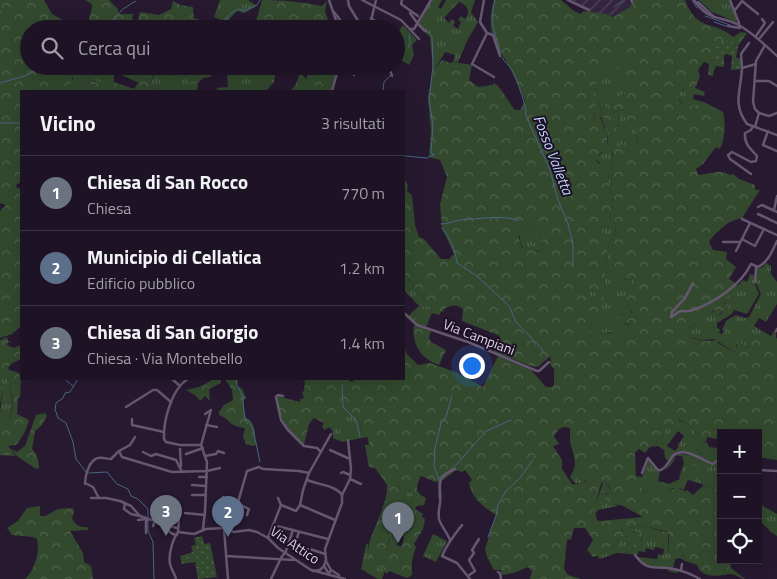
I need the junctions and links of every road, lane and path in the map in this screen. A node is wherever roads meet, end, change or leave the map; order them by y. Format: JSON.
{"nodes":[{"id":1,"x":329,"y":0,"type":"edge"},
{"id":2,"x":348,"y":0,"type":"edge"},
{"id":3,"x":362,"y":0,"type":"edge"},
{"id":4,"x":376,"y":0,"type":"edge"},
{"id":5,"x":402,"y":0,"type":"edge"},
{"id":6,"x":431,"y":0,"type":"edge"},
{"id":7,"x":484,"y":0,"type":"edge"},
{"id":8,"x":568,"y":0,"type":"edge"},
{"id":9,"x":695,"y":0,"type":"edge"},
{"id":10,"x":730,"y":0,"type":"edge"},
{"id":11,"x":742,"y":0,"type":"edge"},
{"id":12,"x":374,"y":6,"type":"junction"},
{"id":13,"x":333,"y":10,"type":"junction"},
{"id":14,"x":589,"y":10,"type":"dead end"},
{"id":15,"x":735,"y":10,"type":"junction"},
{"id":16,"x":410,"y":14,"type":"dead end"},
{"id":17,"x":758,"y":14,"type":"dead end"},
{"id":18,"x":418,"y":16,"type":"dead end"},
{"id":19,"x":371,"y":18,"type":"joint"},
{"id":20,"x":762,"y":19,"type":"dead end"},
{"id":21,"x":336,"y":20,"type":"edge"},
{"id":22,"x":340,"y":20,"type":"edge"},
{"id":23,"x":358,"y":20,"type":"edge"},
{"id":24,"x":374,"y":20,"type":"edge"},
{"id":25,"x":401,"y":20,"type":"edge"},
{"id":26,"x":773,"y":22,"type":"dead end"},
{"id":27,"x":405,"y":24,"type":"edge"},
{"id":28,"x":417,"y":24,"type":"junction"},
{"id":29,"x":740,"y":27,"type":"junction"},
{"id":30,"x":411,"y":29,"type":"junction"},
{"id":31,"x":425,"y":31,"type":"dead end"},
{"id":32,"x":487,"y":33,"type":"junction"},
{"id":33,"x":757,"y":38,"type":"junction"},
{"id":34,"x":419,"y":39,"type":"dead end"},
{"id":35,"x":749,"y":43,"type":"dead end"},
{"id":36,"x":765,"y":45,"type":"junction"},
{"id":37,"x":501,"y":55,"type":"dead end"},
{"id":38,"x":777,"y":56,"type":"edge"},
{"id":39,"x":756,"y":64,"type":"junction"},
{"id":40,"x":742,"y":68,"type":"junction"},
{"id":41,"x":336,"y":75,"type":"edge"},
{"id":42,"x":494,"y":77,"type":"dead end"},
{"id":43,"x":755,"y":81,"type":"junction"},
{"id":44,"x":777,"y":86,"type":"edge"},
{"id":45,"x":332,"y":90,"type":"edge"},
{"id":46,"x":759,"y":113,"type":"junction"},
{"id":47,"x":777,"y":113,"type":"edge"},
{"id":48,"x":754,"y":126,"type":"junction"},
{"id":49,"x":768,"y":131,"type":"junction"},
{"id":50,"x":777,"y":135,"type":"edge"},
{"id":51,"x":777,"y":151,"type":"edge"},
{"id":52,"x":751,"y":174,"type":"dead end"},
{"id":53,"x":777,"y":196,"type":"edge"},
{"id":54,"x":758,"y":207,"type":"dead end"},
{"id":55,"x":775,"y":211,"type":"edge"},
{"id":56,"x":758,"y":214,"type":"dead end"},
{"id":57,"x":742,"y":219,"type":"dead end"},
{"id":58,"x":750,"y":223,"type":"junction"},
{"id":59,"x":777,"y":223,"type":"edge"},
{"id":60,"x":764,"y":229,"type":"junction"},
{"id":61,"x":777,"y":235,"type":"edge"},
{"id":62,"x":741,"y":241,"type":"junction"},
{"id":63,"x":777,"y":241,"type":"edge"},
{"id":64,"x":722,"y":242,"type":"dead end"},
{"id":65,"x":736,"y":251,"type":"dead end"},
{"id":66,"x":758,"y":267,"type":"junction"},
{"id":67,"x":755,"y":282,"type":"dead end"},
{"id":68,"x":693,"y":283,"type":"dead end"},
{"id":69,"x":405,"y":314,"type":"edge"},
{"id":70,"x":549,"y":362,"type":"dead end"},
{"id":71,"x":173,"y":380,"type":"edge"},
{"id":72,"x":187,"y":380,"type":"edge"},
{"id":73,"x":180,"y":386,"type":"junction"},
{"id":74,"x":283,"y":396,"type":"dead end"},
{"id":75,"x":171,"y":402,"type":"junction"},
{"id":76,"x":126,"y":407,"type":"dead end"},
{"id":77,"x":205,"y":414,"type":"dead end"},
{"id":78,"x":132,"y":419,"type":"dead end"},
{"id":79,"x":206,"y":425,"type":"junction"},
{"id":80,"x":217,"y":428,"type":"dead end"},
{"id":81,"x":164,"y":432,"type":"junction"},
{"id":82,"x":331,"y":434,"type":"dead end"},
{"id":83,"x":135,"y":438,"type":"dead end"},
{"id":84,"x":348,"y":440,"type":"dead end"},
{"id":85,"x":202,"y":447,"type":"junction"},
{"id":86,"x":180,"y":448,"type":"dead end"},
{"id":87,"x":330,"y":450,"type":"dead end"},
{"id":88,"x":119,"y":452,"type":"junction"},
{"id":89,"x":143,"y":452,"type":"dead end"},
{"id":90,"x":224,"y":452,"type":"dead end"},
{"id":91,"x":321,"y":452,"type":"junction"},
{"id":92,"x":186,"y":454,"type":"dead end"},
{"id":93,"x":205,"y":456,"type":"junction"},
{"id":94,"x":350,"y":459,"type":"junction"},
{"id":95,"x":717,"y":461,"type":"edge"},
{"id":96,"x":181,"y":468,"type":"junction"},
{"id":97,"x":220,"y":468,"type":"dead end"},
{"id":98,"x":455,"y":469,"type":"dead end"},
{"id":99,"x":762,"y":470,"type":"edge"},
{"id":100,"x":207,"y":471,"type":"junction"},
{"id":101,"x":777,"y":471,"type":"edge"},
{"id":102,"x":182,"y":472,"type":"junction"},
{"id":103,"x":309,"y":473,"type":"junction"},
{"id":104,"x":341,"y":473,"type":"dead end"},
{"id":105,"x":642,"y":473,"type":"dead end"},
{"id":106,"x":199,"y":477,"type":"dead end"},
{"id":107,"x":207,"y":477,"type":"junction"},
{"id":108,"x":350,"y":477,"type":"junction"},
{"id":109,"x":306,"y":480,"type":"junction"},
{"id":110,"x":361,"y":484,"type":"dead end"},
{"id":111,"x":192,"y":486,"type":"dead end"},
{"id":112,"x":206,"y":486,"type":"junction"},
{"id":113,"x":192,"y":495,"type":"dead end"},
{"id":114,"x":206,"y":495,"type":"junction"},
{"id":115,"x":342,"y":495,"type":"junction"},
{"id":116,"x":91,"y":498,"type":"dead end"},
{"id":117,"x":99,"y":498,"type":"junction"},
{"id":118,"x":223,"y":498,"type":"dead end"},
{"id":119,"x":278,"y":498,"type":"dead end"},
{"id":120,"x":125,"y":503,"type":"junction"},
{"id":121,"x":237,"y":503,"type":"junction"},
{"id":122,"x":281,"y":505,"type":"junction"},
{"id":123,"x":300,"y":505,"type":"junction"},
{"id":124,"x":185,"y":513,"type":"dead end"},
{"id":125,"x":225,"y":514,"type":"junction"},
{"id":126,"x":247,"y":514,"type":"dead end"},
{"id":127,"x":205,"y":515,"type":"junction"},
{"id":128,"x":140,"y":516,"type":"junction"},
{"id":129,"x":179,"y":518,"type":"dead end"},
{"id":130,"x":149,"y":519,"type":"junction"},
{"id":131,"x":138,"y":520,"type":"dead end"},
{"id":132,"x":335,"y":520,"type":"junction"},
{"id":133,"x":155,"y":521,"type":"junction"},
{"id":134,"x":274,"y":525,"type":"junction"},
{"id":135,"x":462,"y":525,"type":"dead end"},
{"id":136,"x":153,"y":526,"type":"dead end"},
{"id":137,"x":204,"y":528,"type":"junction"},
{"id":138,"x":223,"y":528,"type":"junction"},
{"id":139,"x":167,"y":530,"type":"junction"},
{"id":140,"x":293,"y":530,"type":"junction"},
{"id":141,"x":178,"y":531,"type":"junction"},
{"id":142,"x":146,"y":532,"type":"dead end"},
{"id":143,"x":299,"y":532,"type":"junction"},
{"id":144,"x":268,"y":538,"type":"junction"},
{"id":145,"x":328,"y":539,"type":"junction"},
{"id":146,"x":479,"y":539,"type":"dead end"},
{"id":147,"x":450,"y":540,"type":"junction"},
{"id":148,"x":284,"y":553,"type":"junction"},
{"id":149,"x":325,"y":554,"type":"junction"},
{"id":150,"x":635,"y":555,"type":"dead end"},
{"id":151,"x":226,"y":556,"type":"junction"},
{"id":152,"x":288,"y":557,"type":"junction"},
{"id":153,"x":281,"y":558,"type":"junction"},
{"id":154,"x":326,"y":560,"type":"junction"},
{"id":155,"x":682,"y":564,"type":"dead end"},
{"id":156,"x":324,"y":566,"type":"junction"},
{"id":157,"x":331,"y":570,"type":"junction"},
{"id":158,"x":681,"y":570,"type":"junction"},
{"id":159,"x":313,"y":571,"type":"junction"},
{"id":160,"x":498,"y":572,"type":"dead end"},
{"id":161,"x":329,"y":574,"type":"junction"},
{"id":162,"x":343,"y":578,"type":"edge"},
{"id":163,"x":469,"y":578,"type":"edge"},
{"id":164,"x":176,"y":579,"type":"edge"},
{"id":165,"x":228,"y":579,"type":"edge"},
{"id":166,"x":271,"y":579,"type":"edge"},
{"id":167,"x":501,"y":579,"type":"edge"},
{"id":168,"x":700,"y":579,"type":"edge"}],
"edges":[{"from":1,"to":13,"type":"street"},
{"from":2,"to":23,"type":"street"},
{"from":3,"to":12,"type":"street"},
{"from":4,"to":12,"type":"street"},
{"from":5,"to":18,"type":"street"},
{"from":6,"to":28,"type":"street"},
{"from":7,"to":32,"type":"street"},
{"from":8,"to":14,"type":"street"},
{"from":9,"to":29,"type":"street"},
{"from":10,"to":15,"type":"street"},
{"from":11,"to":15,"type":"street"},
{"from":11,"to":17,"type":"street"},
{"from":12,"to":19,"type":"street"},
{"from":12,"to":25,"type":"street"},
{"from":13,"to":21,"type":"street"},
{"from":13,"to":22,"type":"street"},
{"from":15,"to":29,"type":"street"},
{"from":16,"to":28,"type":"street"},
{"from":19,"to":24,"type":"street"},
{"from":20,"to":33,"type":"street"},
{"from":26,"to":33,"type":"street"},
{"from":27,"to":30,"type":"street"},
{"from":28,"to":30,"type":"street"},
{"from":28,"to":31,"type":"street"},
{"from":29,"to":33,"type":"street"},
{"from":30,"to":34,"type":"street"},
{"from":32,"to":37,"type":"street"},
{"from":32,"to":42,"type":"street"},
{"from":33,"to":36,"type":"street"},
{"from":35,"to":40,"type":"street"},
{"from":36,"to":38,"type":"street"},
{"from":36,"to":39,"type":"street"},
{"from":39,"to":40,"type":"street"},
{"from":39,"to":43,"type":"street"},
{"from":40,"to":48,"type":"street"},
{"from":41,"to":45,"type":"street"},
{"from":43,"to":44,"type":"street"},
{"from":43,"to":46,"type":"street"},
{"from":46,"to":47,"type":"street"},
{"from":46,"to":48,"type":"street"},
{"from":48,"to":49,"type":"street"},
{"from":48,"to":52,"type":"street"},
{"from":49,"to":50,"type":"street"},
{"from":49,"to":51,"type":"street"},
{"from":53,"to":55,"type":"street"},
{"from":54,"to":55,"type":"street"},
{"from":56,"to":59,"type":"street"},
{"from":57,"to":58,"type":"street"},
{"from":58,"to":60,"type":"street"},
{"from":58,"to":62,"type":"street"},
{"from":60,"to":61,"type":"street"},
{"from":60,"to":62,"type":"street"},
{"from":62,"to":64,"type":"street"},
{"from":62,"to":65,"type":"street"},
{"from":63,"to":66,"type":"street"},
{"from":66,"to":67,"type":"street"},
{"from":66,"to":68,"type":"street"},
{"from":69,"to":70,"type":"street","name":"Via Campiani"},
{"from":71,"to":73,"type":"street"},
{"from":72,"to":73,"type":"street"},
{"from":73,"to":75,"type":"street"},
{"from":74,"to":91,"type":"street"},
{"from":75,"to":76,"type":"street"},
{"from":75,"to":81,"type":"street"},
{"from":77,"to":79,"type":"street"},
{"from":78,"to":81,"type":"street"},
{"from":79,"to":80,"type":"street"},
{"from":79,"to":85,"type":"street"},
{"from":81,"to":85,"type":"street"},
{"from":82,"to":91,"type":"street"},
{"from":83,"to":88,"type":"street"},
{"from":84,"to":94,"type":"street"},
{"from":85,"to":92,"type":"street"},
{"from":85,"to":93,"type":"street"},
{"from":86,"to":96,"type":"street"},
{"from":87,"to":94,"type":"street"},
{"from":88,"to":102,"type":"street"},
{"from":88,"to":117,"type":"street"},
{"from":89,"to":96,"type":"street"},
{"from":90,"to":93,"type":"street"},
{"from":91,"to":103,"type":"street"},
{"from":93,"to":100,"type":"street"},
{"from":94,"to":108,"type":"street"},
{"from":95,"to":105,"type":"street"},
{"from":96,"to":102,"type":"street"},
{"from":97,"to":100,"type":"street"},
{"from":98,"to":147,"type":"street"},
{"from":99,"to":101,"type":"street"},
{"from":100,"to":102,"type":"street"},
{"from":100,"to":107,"type":"street"},
{"from":103,"to":109,"type":"street"},
{"from":103,"to":121,"type":"street"},
{"from":104,"to":108,"type":"street"},
{"from":106,"to":107,"type":"street"},
{"from":107,"to":112,"type":"street"},
{"from":108,"to":110,"type":"street"},
{"from":108,"to":115,"type":"street"},
{"from":109,"to":115,"type":"street"},
{"from":109,"to":123,"type":"street"},
{"from":111,"to":112,"type":"street"},
{"from":112,"to":114,"type":"street"},
{"from":113,"to":114,"type":"street"},
{"from":114,"to":127,"type":"street"},
{"from":115,"to":132,"type":"street"},
{"from":116,"to":117,"type":"street"},
{"from":117,"to":120,"type":"street"},
{"from":118,"to":125,"type":"street"},
{"from":119,"to":122,"type":"street"},
{"from":120,"to":128,"type":"street"},
{"from":120,"to":128,"type":"street"},
{"from":121,"to":125,"type":"street"},
{"from":121,"to":126,"type":"street"},
{"from":122,"to":123,"type":"street"},
{"from":122,"to":134,"type":"street"},
{"from":123,"to":132,"type":"street"},
{"from":124,"to":127,"type":"street"},
{"from":125,"to":138,"type":"street"},
{"from":127,"to":137,"type":"street"},
{"from":128,"to":130,"type":"street"},
{"from":129,"to":141,"type":"street"},
{"from":130,"to":131,"type":"street"},
{"from":130,"to":133,"type":"street"},
{"from":130,"to":142,"type":"street"},
{"from":132,"to":145,"type":"street"},
{"from":133,"to":136,"type":"street"},
{"from":133,"to":139,"type":"street"},
{"from":134,"to":140,"type":"street"},
{"from":134,"to":144,"type":"street"},
{"from":135,"to":147,"type":"street"},
{"from":137,"to":138,"type":"street","name":"Via Attico"},
{"from":137,"to":141,"type":"street","name":"Via Attico"},
{"from":138,"to":144,"type":"street","name":"Via Attico"},
{"from":138,"to":151,"type":"street"},
{"from":139,"to":141,"type":"street"},
{"from":139,"to":141,"type":"street","name":"Via Attico"},
{"from":140,"to":143,"type":"street"},
{"from":140,"to":148,"type":"street"},
{"from":141,"to":164,"type":"street"},
{"from":143,"to":145,"type":"street"},
{"from":143,"to":149,"type":"street"},
{"from":144,"to":148,"type":"street","name":"Via Attico"},
{"from":145,"to":149,"type":"street"},
{"from":146,"to":163,"type":"street"},
{"from":147,"to":163,"type":"street"},
{"from":148,"to":152,"type":"street","name":"Via Attico"},
{"from":148,"to":153,"type":"street"},
{"from":149,"to":154,"type":"street"},
{"from":150,"to":158,"type":"street"},
{"from":151,"to":153,"type":"street"},
{"from":151,"to":165,"type":"street"},
{"from":152,"to":153,"type":"street"},
{"from":152,"to":159,"type":"street","name":"Via Attico"},
{"from":153,"to":166,"type":"street"},
{"from":154,"to":156,"type":"street"},
{"from":154,"to":157,"type":"street"},
{"from":155,"to":158,"type":"street"},
{"from":156,"to":159,"type":"street"},
{"from":156,"to":161,"type":"street"},
{"from":157,"to":161,"type":"street"},
{"from":157,"to":162,"type":"street"},
{"from":158,"to":168,"type":"street"},
{"from":159,"to":161,"type":"street","name":"Via Attico"},
{"from":160,"to":167,"type":"street"},
{"from":161,"to":162,"type":"street","name":"Via Attico"}]}
